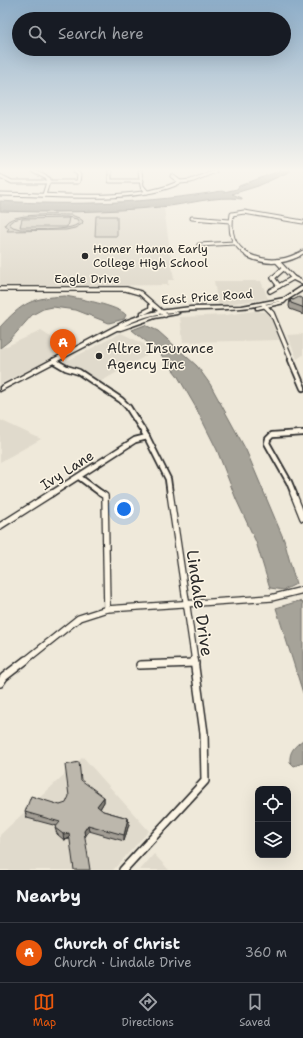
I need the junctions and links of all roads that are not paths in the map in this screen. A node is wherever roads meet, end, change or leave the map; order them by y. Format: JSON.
{"nodes":[{"id":1,"x":192,"y":218,"type":"dead end"},
{"id":2,"x":230,"y":221,"type":"junction"},
{"id":3,"x":303,"y":222,"type":"edge"},
{"id":4,"x":234,"y":243,"type":"junction"},
{"id":5,"x":199,"y":245,"type":"dead end"},
{"id":6,"x":303,"y":253,"type":"edge"},
{"id":7,"x":277,"y":261,"type":"junction"},
{"id":8,"x":283,"y":269,"type":"junction"},
{"id":9,"x":293,"y":278,"type":"junction"},
{"id":10,"x":303,"y":283,"type":"edge"},
{"id":11,"x":279,"y":286,"type":"junction"},
{"id":12,"x":303,"y":288,"type":"edge"},
{"id":13,"x":0,"y":289,"type":"edge"},
{"id":14,"x":270,"y":290,"type":"dead end"},
{"id":15,"x":152,"y":304,"type":"junction"},
{"id":16,"x":264,"y":306,"type":"junction"},
{"id":17,"x":160,"y":311,"type":"junction"},
{"id":18,"x":165,"y":315,"type":"junction"},
{"id":19,"x":135,"y":318,"type":"junction"},
{"id":20,"x":112,"y":331,"type":"junction"},
{"id":21,"x":54,"y":361,"type":"junction"},
{"id":22,"x":0,"y":388,"type":"edge"},
{"id":23,"x":303,"y":388,"type":"edge"},
{"id":24,"x":303,"y":433,"type":"edge"},
{"id":25,"x":147,"y":437,"type":"junction"},
{"id":26,"x":79,"y":477,"type":"junction"},
{"id":27,"x":303,"y":518,"type":"edge"},
{"id":28,"x":0,"y":526,"type":"edge"},
{"id":29,"x":303,"y":590,"type":"edge"},
{"id":30,"x":187,"y":603,"type":"junction"},
{"id":31,"x":107,"y":609,"type":"junction"},
{"id":32,"x":195,"y":663,"type":"junction"},
{"id":33,"x":140,"y":665,"type":"dead end"},
{"id":34,"x":0,"y":683,"type":"edge"},
{"id":35,"x":123,"y":870,"type":"edge"}],
"edges":[{"from":1,"to":2,"type":"street"},
{"from":2,"to":3,"type":"street"},
{"from":2,"to":4,"type":"street"},
{"from":4,"to":5,"type":"street"},
{"from":4,"to":7,"type":"street"},
{"from":6,"to":7,"type":"street"},
{"from":7,"to":8,"type":"street"},
{"from":8,"to":9,"type":"street"},
{"from":8,"to":11,"type":"street"},
{"from":9,"to":10,"type":"street"},
{"from":9,"to":11,"type":"street"},
{"from":11,"to":14,"type":"street"},
{"from":12,"to":16,"type":"main road","name":"East Price Road"},
{"from":13,"to":15,"type":"street","name":"Eagle Drive"},
{"from":15,"to":17,"type":"street","name":"Eagle Drive"},
{"from":15,"to":19,"type":"main road"},
{"from":16,"to":17,"type":"main road","name":"East Price Road"},
{"from":16,"to":18,"type":"main road","name":"East Price Road"},
{"from":16,"to":23,"type":"street"},
{"from":17,"to":18,"type":"street","name":"Eagle Drive"},
{"from":17,"to":19,"type":"main road","name":"East Price Road"},
{"from":18,"to":20,"type":"main road","name":"East Price Road"},
{"from":19,"to":20,"type":"main road","name":"East Price Road"},
{"from":20,"to":21,"type":"main road","name":"East Price Road"},
{"from":21,"to":22,"type":"main road","name":"East Price Road"},
{"from":21,"to":25,"type":"street","name":"Lindale Drive"},
{"from":24,"to":27,"type":"street"},
{"from":25,"to":26,"type":"street","name":"Ivy Lane"},
{"from":25,"to":30,"type":"street","name":"Lindale Drive"},
{"from":26,"to":28,"type":"street","name":"Ivy Lane"},
{"from":26,"to":31,"type":"street"},
{"from":29,"to":30,"type":"street"},
{"from":30,"to":31,"type":"street"},
{"from":30,"to":32,"type":"street","name":"Lindale Drive"},
{"from":31,"to":34,"type":"street"},
{"from":32,"to":33,"type":"street"},
{"from":32,"to":35,"type":"street","name":"Lindale Drive"}]}
